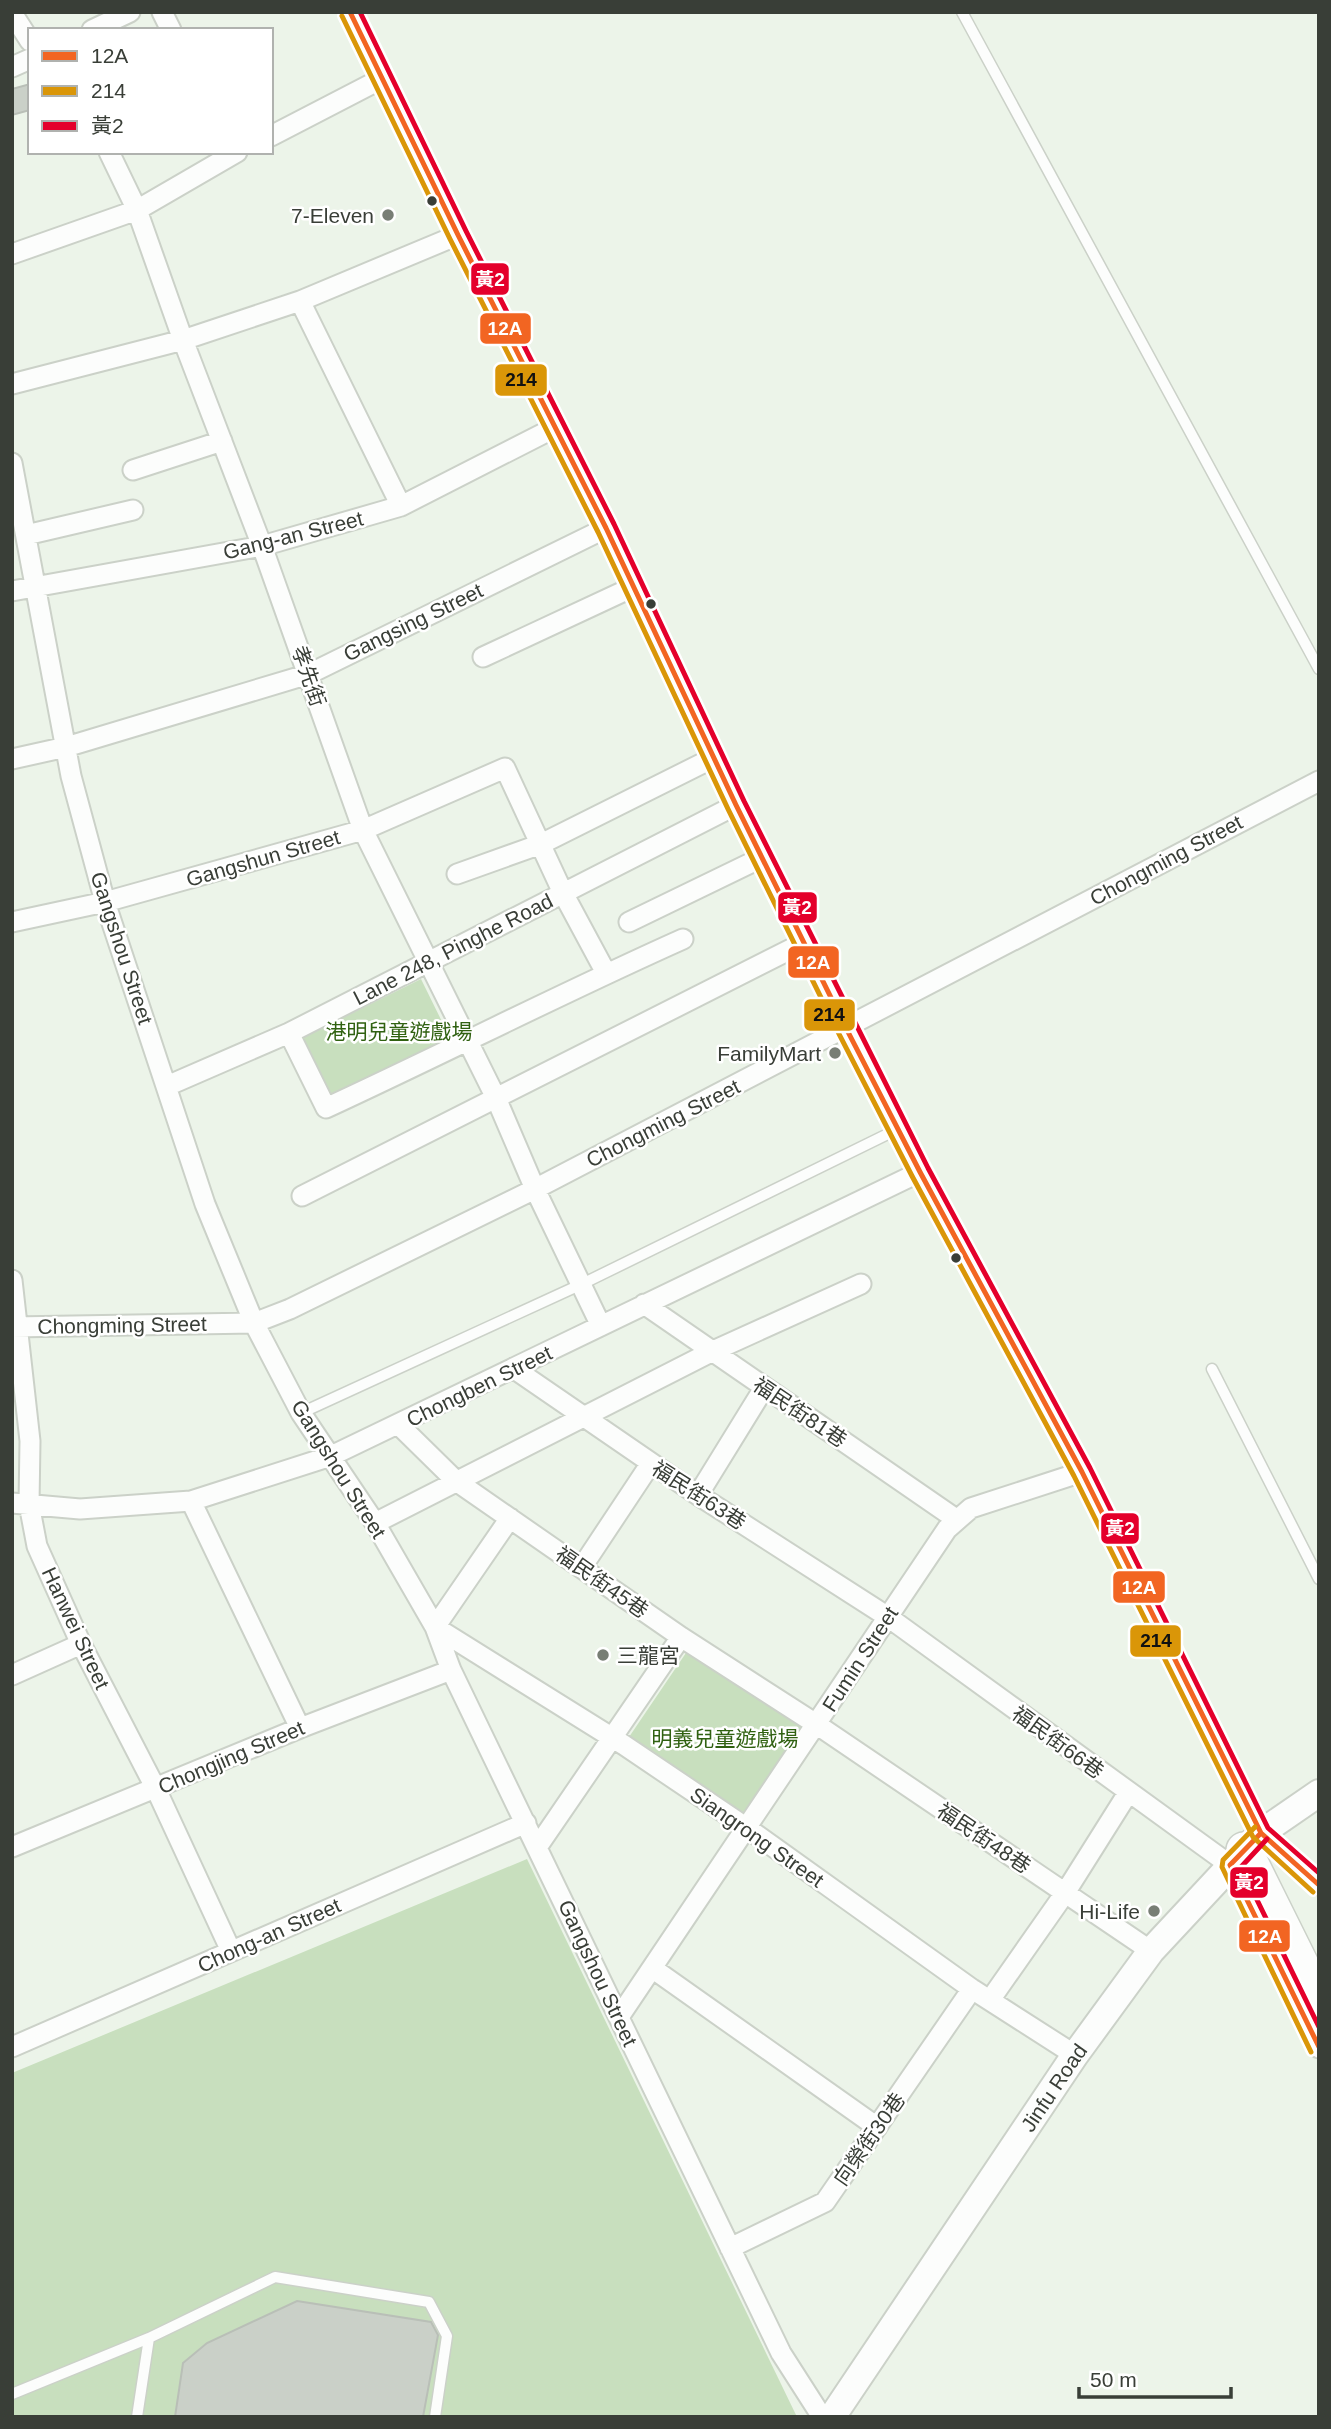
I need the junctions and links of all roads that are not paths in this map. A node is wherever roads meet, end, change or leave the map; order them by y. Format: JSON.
{"nodes":[{"id":1,"x":130,"y":12,"type":"edge"},
{"id":2,"x":162,"y":12,"type":"edge"},
{"id":3,"x":350,"y":12,"type":"edge"},
{"id":4,"x":962,"y":12,"type":"edge"},
{"id":5,"x":12,"y":13,"type":"edge"},
{"id":6,"x":96,"y":28,"type":"edge"},
{"id":7,"x":170,"y":28,"type":"edge"},
{"id":8,"x":28,"y":38,"type":"edge"},
{"id":9,"x":28,"y":60,"type":"edge"},
{"id":10,"x":12,"y":67,"type":"edge"},
{"id":11,"x":383,"y":78,"type":"junction"},
{"id":12,"x":273,"y":135,"type":"edge"},
{"id":13,"x":110,"y":154,"type":"edge"},
{"id":14,"x":231,"y":154,"type":"edge"},
{"id":15,"x":137,"y":210,"type":"junction"},
{"id":16,"x":458,"y":235,"type":"junction"},
{"id":17,"x":12,"y":254,"type":"edge"},
{"id":18,"x":300,"y":301,"type":"junction"},
{"id":19,"x":183,"y":340,"type":"junction"},
{"id":20,"x":12,"y":384,"type":"edge"},
{"id":21,"x":556,"y":427,"type":"junction"},
{"id":22,"x":222,"y":441,"type":"junction"},
{"id":23,"x":12,"y":463,"type":"edge"},
{"id":24,"x":133,"y":470,"type":"dead end"},
{"id":25,"x":401,"y":506,"type":"junction"},
{"id":26,"x":133,"y":510,"type":"dead end"},
{"id":27,"x":606,"y":528,"type":"junction"},
{"id":28,"x":26,"y":535,"type":"junction"},
{"id":29,"x":262,"y":546,"type":"junction"},
{"id":30,"x":36,"y":586,"type":"junction"},
{"id":31,"x":634,"y":587,"type":"junction"},
{"id":32,"x":12,"y":592,"type":"edge"},
{"id":33,"x":483,"y":657,"type":"dead end"},
{"id":34,"x":1319,"y":669,"type":"edge"},
{"id":35,"x":309,"y":674,"type":"junction"},
{"id":36,"x":66,"y":747,"type":"junction"},
{"id":37,"x":713,"y":758,"type":"junction"},
{"id":38,"x":12,"y":759,"type":"edge"},
{"id":39,"x":1319,"y":781,"type":"edge"},
{"id":40,"x":736,"y":806,"type":"junction"},
{"id":41,"x":363,"y":830,"type":"junction"},
{"id":42,"x":541,"y":844,"type":"junction"},
{"id":43,"x":761,"y":858,"type":"junction"},
{"id":44,"x":457,"y":874,"type":"dead end"},
{"id":45,"x":563,"y":892,"type":"junction"},
{"id":46,"x":105,"y":902,"type":"junction"},
{"id":47,"x":12,"y":922,"type":"edge"},
{"id":48,"x":629,"y":922,"type":"dead end"},
{"id":49,"x":683,"y":939,"type":"dead end"},
{"id":50,"x":803,"y":943,"type":"junction"},
{"id":51,"x":429,"y":963,"type":"junction"},
{"id":52,"x":606,"y":973,"type":"junction"},
{"id":53,"x":846,"y":1028,"type":"junction"},
{"id":54,"x":289,"y":1033,"type":"junction"},
{"id":55,"x":468,"y":1042,"type":"junction"},
{"id":56,"x":167,"y":1086,"type":"junction"},
{"id":57,"x":496,"y":1098,"type":"junction"},
{"id":58,"x":898,"y":1129,"type":"junction"},
{"id":59,"x":920,"y":1172,"type":"junction"},
{"id":60,"x":535,"y":1189,"type":"junction"},
{"id":61,"x":302,"y":1196,"type":"dead end"},
{"id":62,"x":12,"y":1280,"type":"edge"},
{"id":63,"x":582,"y":1284,"type":"junction"},
{"id":64,"x":861,"y":1284,"type":"dead end"},
{"id":65,"x":644,"y":1304,"type":"junction"},
{"id":66,"x":254,"y":1323,"type":"junction"},
{"id":67,"x":601,"y":1325,"type":"junction"},
{"id":68,"x":15,"y":1327,"type":"edge"},
{"id":69,"x":711,"y":1352,"type":"junction"},
{"id":70,"x":513,"y":1368,"type":"junction"},
{"id":71,"x":1212,"y":1370,"type":"dead end"},
{"id":72,"x":764,"y":1388,"type":"junction"},
{"id":73,"x":302,"y":1413,"type":"junction"},
{"id":74,"x":583,"y":1418,"type":"junction"},
{"id":75,"x":399,"y":1425,"type":"junction"},
{"id":76,"x":21,"y":1441,"type":"edge"},
{"id":77,"x":331,"y":1456,"type":"junction"},
{"id":78,"x":651,"y":1463,"type":"junction"},
{"id":79,"x":1082,"y":1472,"type":"junction"},
{"id":80,"x":456,"y":1481,"type":"junction"},
{"id":81,"x":698,"y":1495,"type":"junction"},
{"id":82,"x":191,"y":1502,"type":"junction"},
{"id":83,"x":20,"y":1504,"type":"edge"},
{"id":84,"x":510,"y":1518,"type":"junction"},
{"id":85,"x":956,"y":1519,"type":"junction"},
{"id":86,"x":375,"y":1523,"type":"junction"},
{"id":87,"x":582,"y":1567,"type":"junction"},
{"id":88,"x":1319,"y":1579,"type":"edge"},
{"id":89,"x":888,"y":1617,"type":"junction"},
{"id":90,"x":435,"y":1627,"type":"junction"},
{"id":91,"x":681,"y":1637,"type":"junction"},
{"id":92,"x":81,"y":1644,"type":"junction"},
{"id":93,"x":451,"y":1670,"type":"junction"},
{"id":94,"x":12,"y":1675,"type":"edge"},
{"id":95,"x":816,"y":1724,"type":"junction"},
{"id":96,"x":300,"y":1728,"type":"junction"},
{"id":97,"x":612,"y":1737,"type":"junction"},
{"id":98,"x":156,"y":1789,"type":"junction"},
{"id":99,"x":1128,"y":1793,"type":"junction"},
{"id":100,"x":1319,"y":1793,"type":"edge"},
{"id":101,"x":526,"y":1823,"type":"junction"},
{"id":102,"x":747,"y":1828,"type":"junction"},
{"id":103,"x":538,"y":1846,"type":"junction"},
{"id":104,"x":12,"y":1847,"type":"edge"},
{"id":105,"x":1245,"y":1850,"type":"junction"},
{"id":106,"x":1319,"y":1885,"type":"edge"},
{"id":107,"x":1065,"y":1893,"type":"junction"},
{"id":108,"x":1319,"y":1948,"type":"edge"},
{"id":109,"x":231,"y":1951,"type":"junction"},
{"id":110,"x":1151,"y":1951,"type":"junction"},
{"id":111,"x":652,"y":1968,"type":"junction"},
{"id":112,"x":972,"y":1989,"type":"junction"},
{"id":113,"x":990,"y":2000,"type":"junction"},
{"id":114,"x":1319,"y":2001,"type":"edge"},
{"id":115,"x":619,"y":2017,"type":"junction"},
{"id":116,"x":12,"y":2047,"type":"edge"},
{"id":117,"x":1319,"y":2048,"type":"edge"},
{"id":118,"x":1075,"y":2055,"type":"junction"},
{"id":119,"x":877,"y":2127,"type":"junction"},
{"id":120,"x":730,"y":2248,"type":"junction"},
{"id":121,"x":149,"y":2338,"type":"junction"},
{"id":122,"x":12,"y":2394,"type":"edge"},
{"id":123,"x":137,"y":2417,"type":"edge"},
{"id":124,"x":435,"y":2417,"type":"edge"},
{"id":125,"x":822,"y":2417,"type":"edge"},
{"id":126,"x":832,"y":2417,"type":"edge"}],
"edges":[{"from":1,"to":6,"type":"street"},
{"from":2,"to":7,"type":"street"},
{"from":3,"to":11,"type":"street"},
{"from":4,"to":34,"type":"lane"},
{"from":5,"to":8,"type":"street"},
{"from":9,"to":10,"type":"street"},
{"from":11,"to":12,"type":"street"},
{"from":11,"to":16,"type":"street"},
{"from":13,"to":15,"type":"street","name":"孝先街"},
{"from":14,"to":15,"type":"street"},
{"from":15,"to":17,"type":"street"},
{"from":15,"to":19,"type":"street","name":"孝先街"},
{"from":16,"to":18,"type":"street"},
{"from":16,"to":21,"type":"street"},
{"from":18,"to":19,"type":"street"},
{"from":18,"to":25,"type":"street"},
{"from":19,"to":20,"type":"street"},
{"from":19,"to":22,"type":"street","name":"孝先街"},
{"from":21,"to":25,"type":"street","name":"Gang-an Street"},
{"from":21,"to":27,"type":"street"},
{"from":22,"to":24,"type":"street"},
{"from":22,"to":29,"type":"street","name":"孝先街"},
{"from":23,"to":28,"type":"street","name":"Gangshou Street"},
{"from":25,"to":29,"type":"street","name":"Gang-an Street"},
{"from":26,"to":28,"type":"street"},
{"from":27,"to":31,"type":"street"},
{"from":27,"to":35,"type":"street","name":"Gangsing Street"},
{"from":28,"to":30,"type":"street","name":"Gangshou Street"},
{"from":29,"to":30,"type":"street","name":"Gang-an Street"},
{"from":29,"to":35,"type":"street","name":"孝先街"},
{"from":30,"to":32,"type":"street","name":"Gang-an Street"},
{"from":30,"to":36,"type":"street","name":"Gangshou Street"},
{"from":31,"to":33,"type":"street"},
{"from":31,"to":37,"type":"street"},
{"from":35,"to":36,"type":"street","name":"Gangsing Street"},
{"from":35,"to":41,"type":"street","name":"孝先街"},
{"from":36,"to":38,"type":"street","name":"Gangsing Street"},
{"from":36,"to":46,"type":"street","name":"Gangshou Street"},
{"from":37,"to":40,"type":"street"},
{"from":37,"to":42,"type":"street"},
{"from":39,"to":53,"type":"street","name":"Chongming Street"},
{"from":40,"to":43,"type":"street"},
{"from":40,"to":45,"type":"street","name":"Lane 248, Pinghe Road"},
{"from":41,"to":42,"type":"street","name":"Gangshun Street"},
{"from":41,"to":46,"type":"street","name":"Gangshun Street"},
{"from":41,"to":51,"type":"street","name":"孝先街"},
{"from":42,"to":44,"type":"street"},
{"from":42,"to":45,"type":"street"},
{"from":43,"to":48,"type":"street"},
{"from":43,"to":50,"type":"street"},
{"from":45,"to":51,"type":"street","name":"Lane 248, Pinghe Road"},
{"from":45,"to":52,"type":"street"},
{"from":46,"to":47,"type":"street","name":"Gangshun Street"},
{"from":46,"to":56,"type":"street","name":"Gangshou Street"},
{"from":49,"to":52,"type":"street"},
{"from":50,"to":53,"type":"street"},
{"from":50,"to":57,"type":"street"},
{"from":51,"to":54,"type":"street","name":"Lane 248, Pinghe Road"},
{"from":51,"to":55,"type":"street","name":"孝先街"},
{"from":52,"to":55,"type":"street"},
{"from":53,"to":58,"type":"street"},
{"from":53,"to":60,"type":"street","name":"Chongming Street"},
{"from":54,"to":55,"type":"street"},
{"from":54,"to":56,"type":"street","name":"Lane 248, Pinghe Road"},
{"from":55,"to":57,"type":"street","name":"孝先街"},
{"from":56,"to":66,"type":"street","name":"Gangshou Street"},
{"from":57,"to":60,"type":"street","name":"孝先街"},
{"from":57,"to":61,"type":"street"},
{"from":58,"to":59,"type":"street"},
{"from":58,"to":63,"type":"lane"},
{"from":59,"to":65,"type":"street","name":"Chongben Street"},
{"from":59,"to":79,"type":"street"},
{"from":60,"to":63,"type":"street","name":"孝先街"},
{"from":60,"to":66,"type":"street","name":"Chongming Street"},
{"from":62,"to":68,"type":"street","name":"Hanwei Street"},
{"from":63,"to":67,"type":"street","name":"孝先街"},
{"from":63,"to":73,"type":"lane"},
{"from":64,"to":69,"type":"street"},
{"from":65,"to":67,"type":"street","name":"Chongben Street"},
{"from":65,"to":69,"type":"street","name":"福民街81巷"},
{"from":66,"to":68,"type":"street","name":"Chongming Street"},
{"from":66,"to":73,"type":"street","name":"Gangshou Street"},
{"from":67,"to":70,"type":"street","name":"Chongben Street"},
{"from":68,"to":76,"type":"street","name":"Hanwei Street"},
{"from":69,"to":72,"type":"street","name":"福民街81巷"},
{"from":69,"to":74,"type":"street"},
{"from":70,"to":74,"type":"street","name":"福民街63巷"},
{"from":70,"to":75,"type":"street","name":"Chongben Street"},
{"from":71,"to":88,"type":"lane"},
{"from":72,"to":81,"type":"street"},
{"from":72,"to":85,"type":"street","name":"福民街81巷"},
{"from":73,"to":77,"type":"street","name":"Gangshou Street"},
{"from":74,"to":78,"type":"street","name":"福民街63巷"},
{"from":74,"to":80,"type":"street"},
{"from":75,"to":77,"type":"street","name":"Chongben Street"},
{"from":75,"to":80,"type":"street","name":"福民街45巷"},
{"from":76,"to":83,"type":"street","name":"Hanwei Street"},
{"from":77,"to":82,"type":"street","name":"Chongben Street"},
{"from":77,"to":86,"type":"street","name":"Gangshou Street"},
{"from":78,"to":81,"type":"street","name":"福民街63巷"},
{"from":78,"to":87,"type":"street"},
{"from":79,"to":85,"type":"street","name":"Fumin Street"},
{"from":79,"to":105,"type":"street"},
{"from":80,"to":84,"type":"street","name":"福民街45巷"},
{"from":80,"to":86,"type":"street"},
{"from":81,"to":89,"type":"street","name":"福民街63巷"},
{"from":82,"to":83,"type":"street","name":"Chongben Street"},
{"from":82,"to":96,"type":"street"},
{"from":83,"to":92,"type":"street","name":"Hanwei Street"},
{"from":84,"to":87,"type":"street","name":"福民街45巷"},
{"from":84,"to":90,"type":"street"},
{"from":85,"to":89,"type":"street","name":"Fumin Street"},
{"from":86,"to":90,"type":"street","name":"Gangshou Street"},
{"from":87,"to":91,"type":"street","name":"福民街45巷"},
{"from":89,"to":95,"type":"street","name":"Fumin Street"},
{"from":89,"to":99,"type":"street","name":"福民街66巷"},
{"from":90,"to":93,"type":"street","name":"Gangshou Street"},
{"from":90,"to":97,"type":"street","name":"Siangrong Street"},
{"from":91,"to":95,"type":"street","name":"福民街45巷"},
{"from":91,"to":97,"type":"street"},
{"from":92,"to":94,"type":"street"},
{"from":92,"to":98,"type":"street","name":"Hanwei Street"},
{"from":93,"to":96,"type":"street","name":"Chongjing Street"},
{"from":93,"to":101,"type":"street","name":"Gangshou Street"},
{"from":95,"to":102,"type":"street","name":"Fumin Street"},
{"from":95,"to":107,"type":"street","name":"福民街48巷"},
{"from":96,"to":98,"type":"street","name":"Chongjing Street"},
{"from":97,"to":102,"type":"street","name":"Siangrong Street"},
{"from":97,"to":103,"type":"street"},
{"from":98,"to":104,"type":"street","name":"Chongjing Street"},
{"from":98,"to":109,"type":"street","name":"Hanwei Street"},
{"from":99,"to":105,"type":"street","name":"福民街66巷"},
{"from":99,"to":107,"type":"street"},
{"from":100,"to":105,"type":"street","name":"Jinfu Road"},
{"from":101,"to":103,"type":"street","name":"Gangshou Street"},
{"from":101,"to":109,"type":"street","name":"Chong-an Street"},
{"from":102,"to":111,"type":"street","name":"Fumin Street"},
{"from":102,"to":112,"type":"street","name":"Siangrong Street"},
{"from":103,"to":115,"type":"street","name":"Gangshou Street"},
{"from":105,"to":106,"type":"street","name":"福民街66巷"},
{"from":105,"to":108,"type":"highway"},
{"from":105,"to":110,"type":"street","name":"Jinfu Road"},
{"from":105,"to":114,"type":"highway"},
{"from":105,"to":117,"type":"street"},
{"from":107,"to":110,"type":"street","name":"福民街48巷"},
{"from":107,"to":113,"type":"street"},
{"from":109,"to":116,"type":"street","name":"Chong-an Street"},
{"from":110,"to":118,"type":"street","name":"Jinfu Road"},
{"from":111,"to":115,"type":"street","name":"Fumin Street"},
{"from":111,"to":119,"type":"street"},
{"from":112,"to":113,"type":"street","name":"Siangrong Street"},
{"from":112,"to":119,"type":"street","name":"向榮街30巷"},
{"from":113,"to":118,"type":"street","name":"Siangrong Street"},
{"from":115,"to":120,"type":"street","name":"Gangshou Street"},
{"from":118,"to":126,"type":"street","name":"Jinfu Road"},
{"from":119,"to":120,"type":"street","name":"向榮街30巷"},
{"from":120,"to":125,"type":"street","name":"Gangshou Street"},
{"from":121,"to":122,"type":"lane"},
{"from":121,"to":123,"type":"lane"},
{"from":121,"to":124,"type":"lane"}]}
